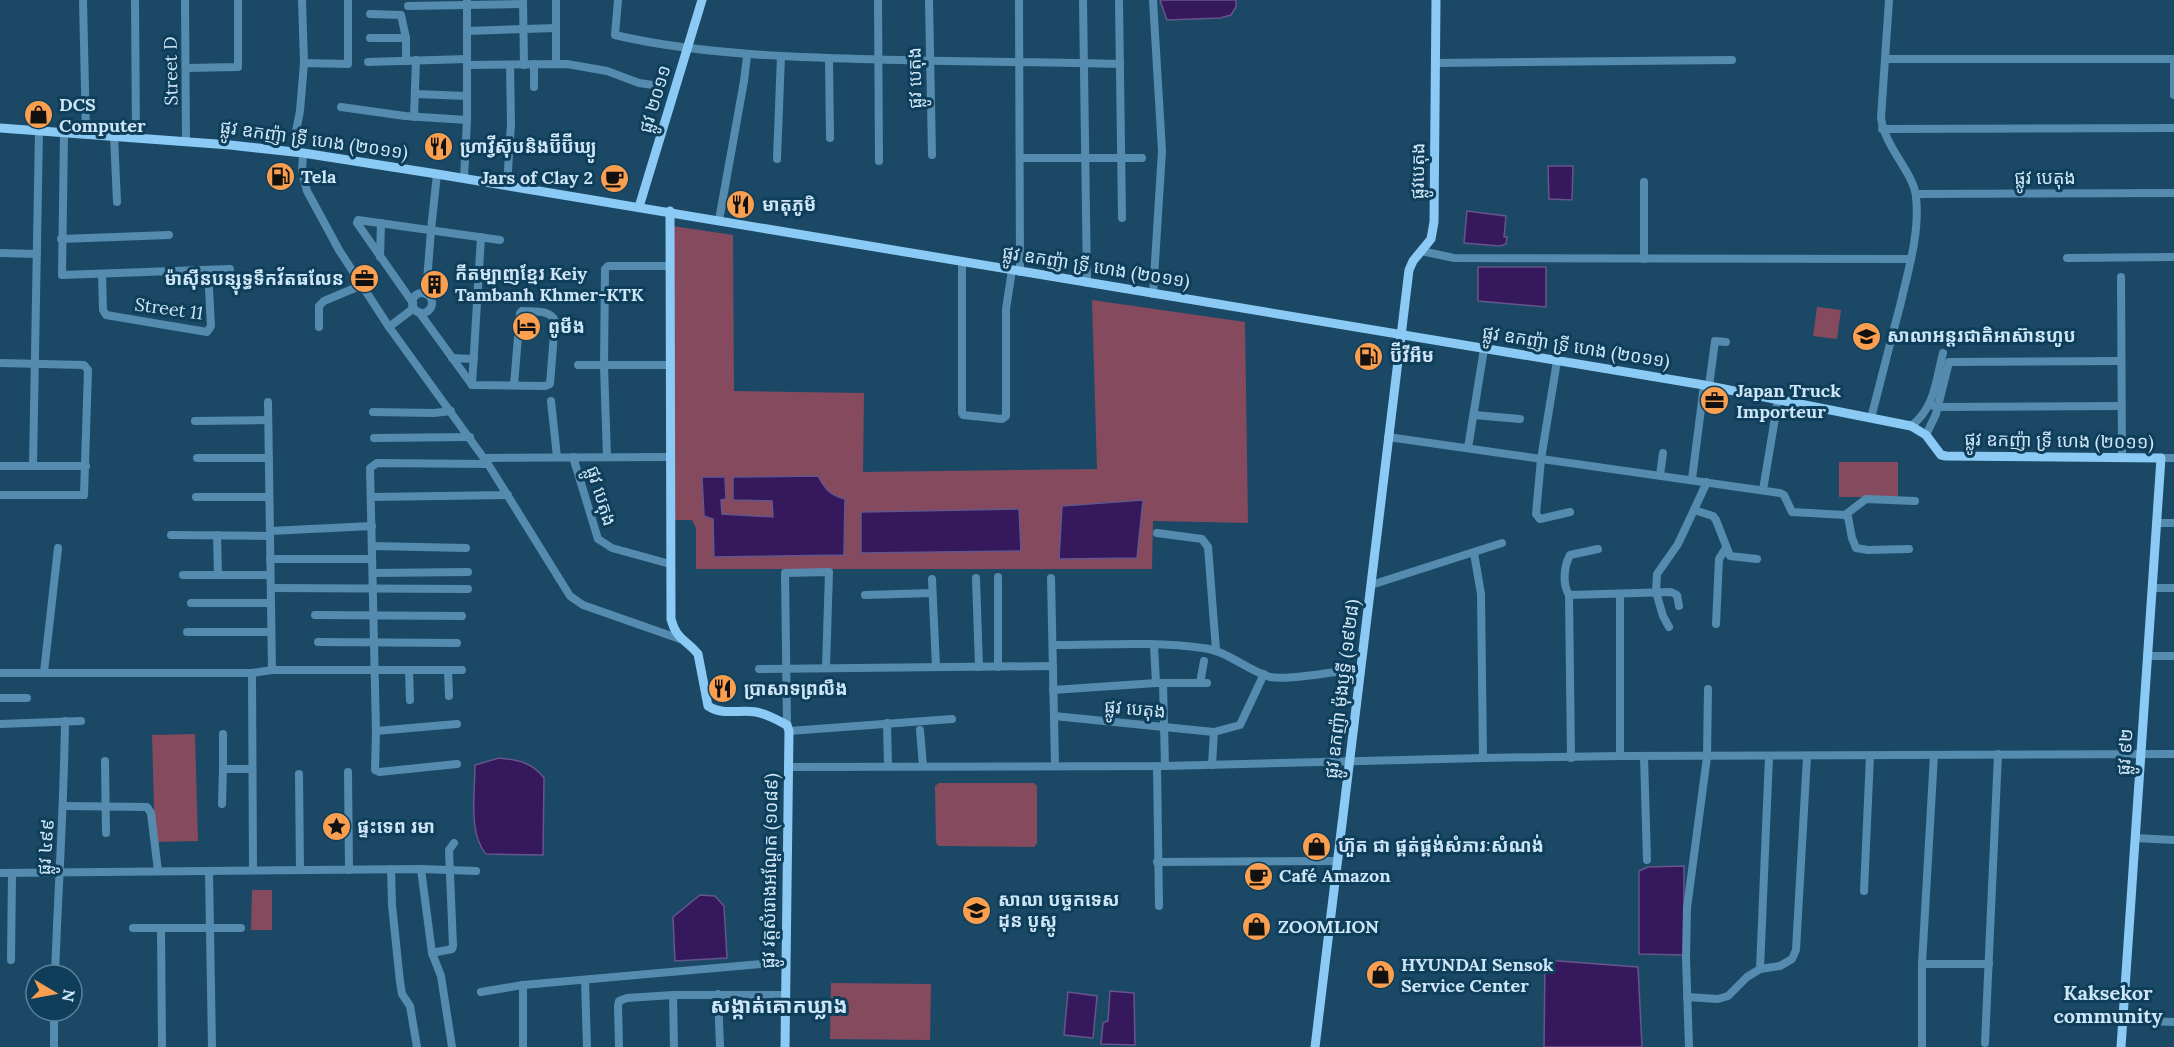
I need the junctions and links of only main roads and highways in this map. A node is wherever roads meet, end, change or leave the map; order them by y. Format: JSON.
{"nodes":[{"id":1,"x":702,"y":0,"type":"edge"},
{"id":2,"x":1436,"y":0,"type":"edge"},
{"id":3,"x":0,"y":128,"type":"edge"},
{"id":4,"x":639,"y":207,"type":"junction"},
{"id":5,"x":669,"y":212,"type":"junction"},
{"id":6,"x":1401,"y":334,"type":"junction"},
{"id":7,"x":2161,"y":458,"type":"joint"},
{"id":8,"x":785,"y":1047,"type":"edge"},
{"id":9,"x":1315,"y":1047,"type":"edge"},
{"id":10,"x":2121,"y":1047,"type":"edge"}],
"edges":[{"from":1,"to":4,"type":"main road","name":"ផ្លូវ ២០១១"},
{"from":2,"to":6,"type":"main road","name":"ផ្លូវបេតុង"},
{"from":3,"to":4,"type":"main road","name":"ផ្លូវ ឧកញ៉ា ទ្រី ហេង (២០១១)"},
{"from":4,"to":5,"type":"main road","name":"ផ្លូវ ឧកញ៉ា ទ្រី ហេង (២០១១)"},
{"from":5,"to":6,"type":"main road","name":"ផ្លូវ ឧកញ៉ា ទ្រី ហេង (២០១១)"},
{"from":5,"to":8,"type":"main road","name":"ផ្លូវ វត្តសំរោងអណ្ដែត (១០៨៩)"},
{"from":6,"to":7,"type":"main road","name":"ផ្លូវ ឧកញ៉ា ទ្រី ហេង (២០១១)"},
{"from":6,"to":9,"type":"main road","name":"ផ្លូវ ឧកញ៉ា ម៉ុងឫទ្ធី (១៩២៨)"},
{"from":7,"to":10,"type":"main road","name":"ផ្លូវ ៩២"}]}
